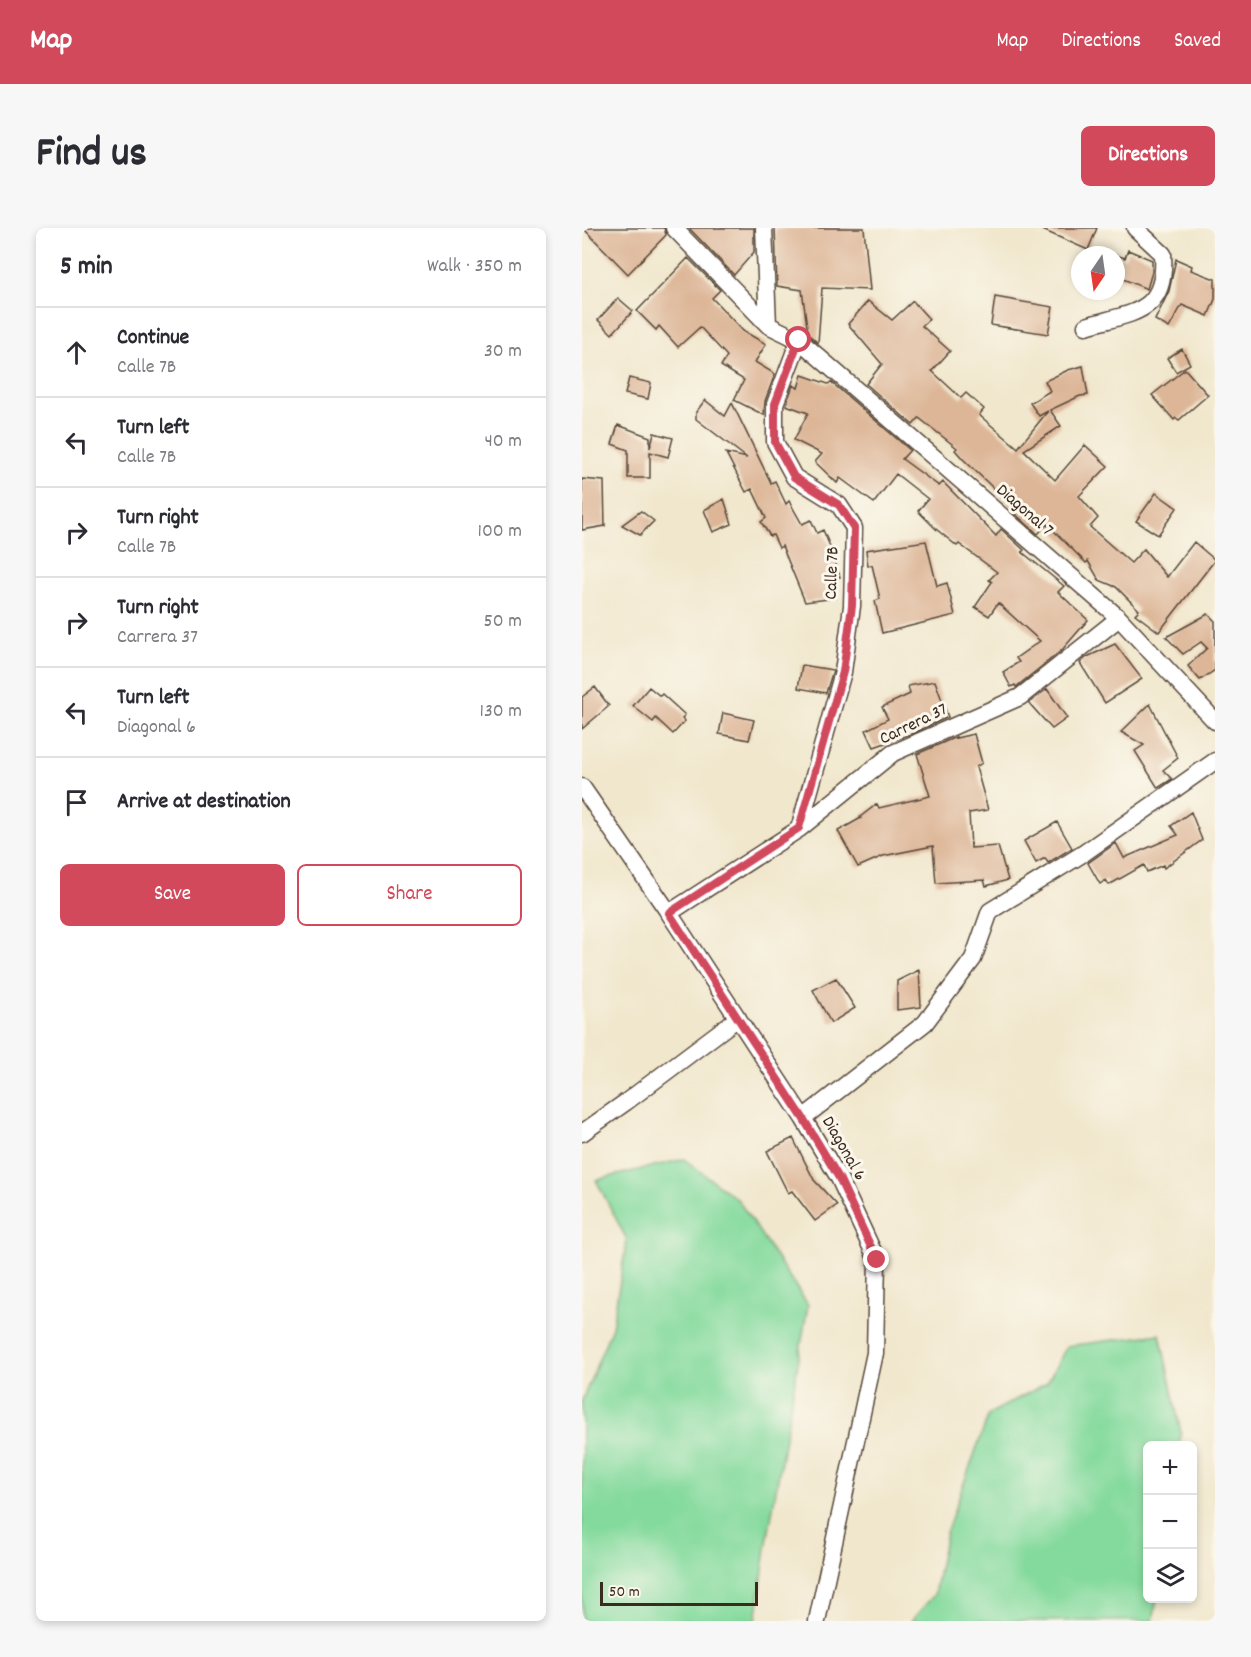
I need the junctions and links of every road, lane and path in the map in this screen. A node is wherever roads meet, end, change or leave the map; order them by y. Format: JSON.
{"nodes":[{"id":1,"x":674,"y":228,"type":"edge"},
{"id":2,"x":764,"y":228,"type":"edge"},
{"id":3,"x":1135,"y":228,"type":"edge"},
{"id":4,"x":768,"y":325,"type":"junction"},
{"id":5,"x":1086,"y":326,"type":"dead end"},
{"id":6,"x":799,"y":340,"type":"junction"},
{"id":7,"x":1119,"y":618,"type":"junction"},
{"id":8,"x":1215,"y":721,"type":"edge"},
{"id":9,"x":1215,"y":761,"type":"edge"},
{"id":10,"x":582,"y":787,"type":"edge"},
{"id":11,"x":799,"y":828,"type":"junction"},
{"id":12,"x":669,"y":913,"type":"junction"},
{"id":13,"x":738,"y":1018,"type":"junction"},
{"id":14,"x":803,"y":1118,"type":"junction"},
{"id":15,"x":582,"y":1133,"type":"edge"},
{"id":16,"x":817,"y":1621,"type":"edge"}],
"edges":[{"from":1,"to":4,"type":"street"},
{"from":2,"to":4,"type":"street"},
{"from":3,"to":5,"type":"street"},
{"from":4,"to":6,"type":"street"},
{"from":6,"to":7,"type":"street","name":"Diagonal 7"},
{"from":6,"to":11,"type":"street","name":"Calle 7B"},
{"from":7,"to":8,"type":"street","name":"Diagonal 7"},
{"from":7,"to":11,"type":"street","name":"Carrera 37"},
{"from":9,"to":14,"type":"street"},
{"from":10,"to":12,"type":"street","name":"Diagonal 6"},
{"from":11,"to":12,"type":"street","name":"Carrera 37"},
{"from":12,"to":13,"type":"street","name":"Diagonal 6"},
{"from":13,"to":14,"type":"street","name":"Diagonal 6"},
{"from":13,"to":15,"type":"street"},
{"from":14,"to":16,"type":"street","name":"Diagonal 6"}]}
